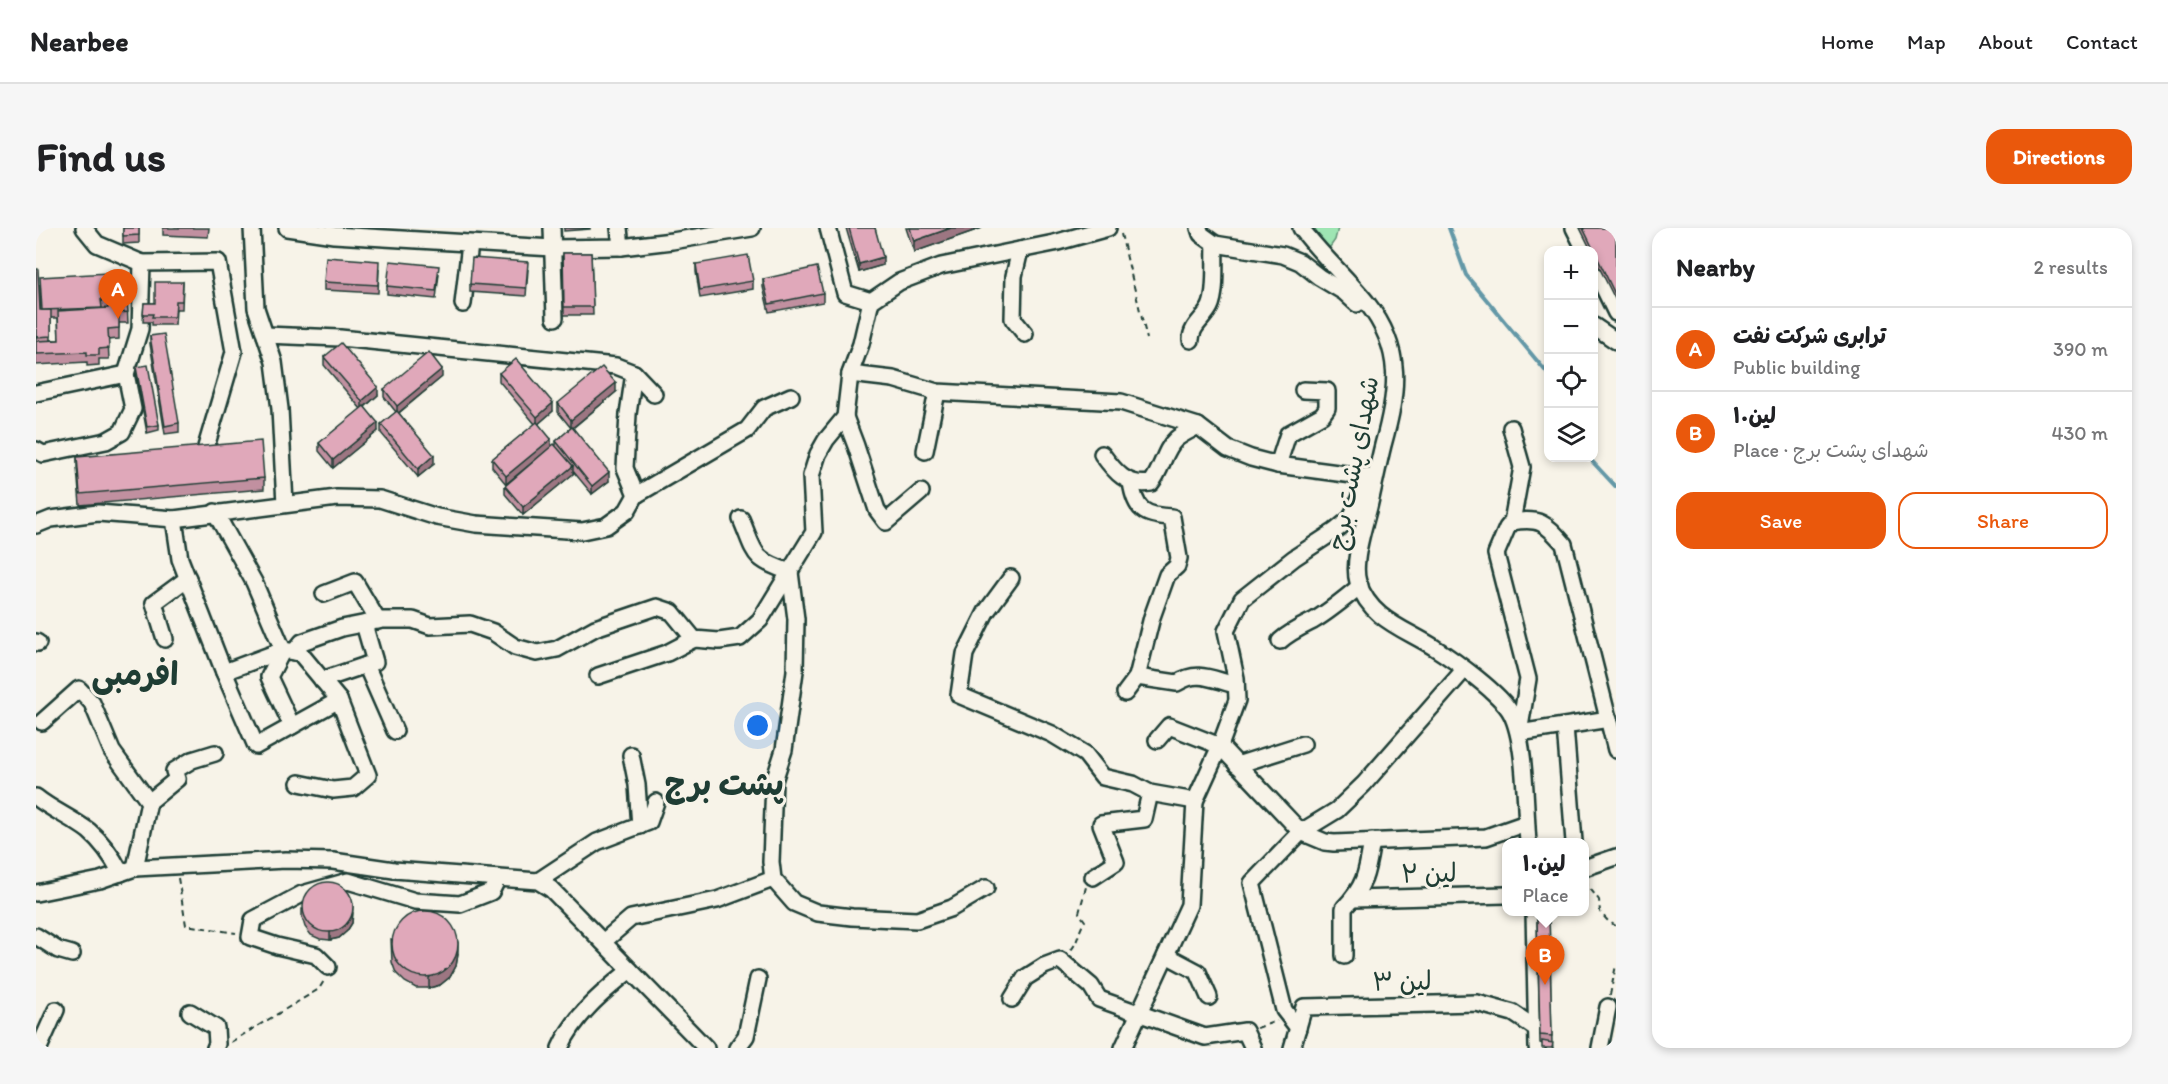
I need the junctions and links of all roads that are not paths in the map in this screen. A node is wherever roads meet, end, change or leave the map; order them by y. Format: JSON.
{"nodes":[{"id":1,"x":84,"y":228,"type":"edge"},
{"id":2,"x":252,"y":228,"type":"edge"},
{"id":3,"x":287,"y":228,"type":"edge"},
{"id":4,"x":552,"y":228,"type":"edge"},
{"id":5,"x":619,"y":228,"type":"edge"},
{"id":6,"x":752,"y":228,"type":"edge"},
{"id":7,"x":828,"y":228,"type":"edge"},
{"id":8,"x":1108,"y":228,"type":"edge"},
{"id":9,"x":1199,"y":228,"type":"edge"},
{"id":10,"x":1301,"y":228,"type":"edge"},
{"id":11,"x":1574,"y":228,"type":"edge"},
{"id":12,"x":334,"y":231,"type":"edge"},
{"id":13,"x":470,"y":244,"type":"junction"},
{"id":14,"x":1215,"y":244,"type":"junction"},
{"id":15,"x":1583,"y":246,"type":"edge"},
{"id":16,"x":621,"y":247,"type":"junction"},
{"id":17,"x":553,"y":248,"type":"junction"},
{"id":18,"x":1020,"y":250,"type":"junction"},
{"id":19,"x":142,"y":263,"type":"junction"},
{"id":20,"x":1598,"y":278,"type":"edge"},
{"id":21,"x":870,"y":301,"type":"junction"},
{"id":22,"x":463,"y":304,"type":"dead end"},
{"id":23,"x":1616,"y":314,"type":"edge"},
{"id":24,"x":555,"y":318,"type":"dead end"},
{"id":25,"x":1598,"y":329,"type":"edge"},
{"id":26,"x":1024,"y":334,"type":"dead end"},
{"id":27,"x":265,"y":335,"type":"junction"},
{"id":28,"x":1191,"y":340,"type":"dead end"},
{"id":29,"x":1616,"y":341,"type":"edge"},
{"id":30,"x":1394,"y":363,"type":"junction"},
{"id":31,"x":634,"y":373,"type":"junction"},
{"id":32,"x":126,"y":374,"type":"junction"},
{"id":33,"x":850,"y":374,"type":"junction"},
{"id":34,"x":1303,"y":390,"type":"dead end"},
{"id":35,"x":938,"y":392,"type":"junction"},
{"id":36,"x":36,"y":393,"type":"edge"},
{"id":37,"x":654,"y":394,"type":"dead end"},
{"id":38,"x":791,"y":396,"type":"dead end"},
{"id":39,"x":844,"y":417,"type":"junction"},
{"id":40,"x":1198,"y":426,"type":"junction"},
{"id":41,"x":1511,"y":428,"type":"dead end"},
{"id":42,"x":206,"y":447,"type":"edge"},
{"id":43,"x":36,"y":450,"type":"edge"},
{"id":44,"x":925,"y":451,"type":"dead end"},
{"id":45,"x":1102,"y":454,"type":"dead end"},
{"id":46,"x":1278,"y":465,"type":"junction"},
{"id":47,"x":1370,"y":481,"type":"junction"},
{"id":48,"x":1131,"y":482,"type":"junction"},
{"id":49,"x":921,"y":492,"type":"dead end"},
{"id":50,"x":636,"y":495,"type":"junction"},
{"id":51,"x":285,"y":504,"type":"junction"},
{"id":52,"x":215,"y":512,"type":"junction"},
{"id":53,"x":174,"y":519,"type":"junction"},
{"id":54,"x":741,"y":519,"type":"dead end"},
{"id":55,"x":1512,"y":522,"type":"junction"},
{"id":56,"x":36,"y":525,"type":"edge"},
{"id":57,"x":790,"y":572,"type":"junction"},
{"id":58,"x":188,"y":578,"type":"junction"},
{"id":59,"x":1011,"y":578,"type":"dead end"},
{"id":60,"x":1360,"y":585,"type":"junction"},
{"id":61,"x":324,"y":594,"type":"dead end"},
{"id":62,"x":371,"y":622,"type":"junction"},
{"id":63,"x":165,"y":639,"type":"dead end"},
{"id":64,"x":694,"y":639,"type":"junction"},
{"id":65,"x":1280,"y":641,"type":"dead end"},
{"id":66,"x":288,"y":651,"type":"junction"},
{"id":67,"x":366,"y":665,"type":"junction"},
{"id":68,"x":1464,"y":670,"type":"junction"},
{"id":69,"x":224,"y":672,"type":"junction"},
{"id":70,"x":598,"y":676,"type":"dead end"},
{"id":71,"x":1137,"y":677,"type":"junction"},
{"id":72,"x":322,"y":680,"type":"junction"},
{"id":73,"x":1236,"y":685,"type":"junction"},
{"id":74,"x":1125,"y":693,"type":"dead end"},
{"id":75,"x":1610,"y":695,"type":"edge"},
{"id":76,"x":339,"y":700,"type":"junction"},
{"id":77,"x":1610,"y":719,"type":"junction"},
{"id":78,"x":42,"y":722,"type":"dead end"},
{"id":79,"x":292,"y":726,"type":"junction"},
{"id":80,"x":1565,"y":726,"type":"junction"},
{"id":81,"x":395,"y":731,"type":"dead end"},
{"id":82,"x":1519,"y":733,"type":"junction"},
{"id":83,"x":1157,"y":740,"type":"dead end"},
{"id":84,"x":1303,"y":744,"type":"dead end"},
{"id":85,"x":1220,"y":746,"type":"junction"},
{"id":86,"x":1616,"y":750,"type":"edge"},
{"id":87,"x":215,"y":753,"type":"dead end"},
{"id":88,"x":631,"y":755,"type":"dead end"},
{"id":89,"x":1237,"y":765,"type":"junction"},
{"id":90,"x":299,"y":783,"type":"dead end"},
{"id":91,"x":1150,"y":794,"type":"junction"},
{"id":92,"x":36,"y":797,"type":"edge"},
{"id":93,"x":1195,"y":801,"type":"junction"},
{"id":94,"x":149,"y":802,"type":"junction"},
{"id":95,"x":656,"y":802,"type":"dead end"},
{"id":96,"x":1526,"y":823,"type":"junction"},
{"id":97,"x":640,"y":826,"type":"junction"},
{"id":98,"x":1301,"y":832,"type":"junction"},
{"id":99,"x":1528,"y":838,"type":"edge"},
{"id":100,"x":1574,"y":838,"type":"edge"},
{"id":101,"x":1372,"y":841,"type":"junction"},
{"id":102,"x":1616,"y":857,"type":"edge"},
{"id":103,"x":1589,"y":866,"type":"edge"},
{"id":104,"x":128,"y":871,"type":"junction"},
{"id":105,"x":1093,"y":877,"type":"road end"},
{"id":106,"x":498,"y":878,"type":"junction"},
{"id":107,"x":773,"y":879,"type":"junction"},
{"id":108,"x":538,"y":881,"type":"junction"},
{"id":109,"x":986,"y":888,"type":"dead end"},
{"id":110,"x":36,"y":893,"type":"edge"},
{"id":111,"x":1502,"y":895,"type":"edge"},
{"id":112,"x":1353,"y":899,"type":"junction"},
{"id":113,"x":1534,"y":916,"type":"edge"},
{"id":114,"x":36,"y":936,"type":"edge"},
{"id":115,"x":603,"y":942,"type":"junction"},
{"id":116,"x":72,"y":954,"type":"dead end"},
{"id":117,"x":1166,"y":955,"type":"junction"},
{"id":118,"x":1344,"y":956,"type":"dead end"},
{"id":119,"x":328,"y":967,"type":"road end"},
{"id":120,"x":630,"y":970,"type":"junction"},
{"id":121,"x":758,"y":980,"type":"dead end"},
{"id":122,"x":1209,"y":997,"type":"dead end"},
{"id":123,"x":1012,"y":999,"type":"dead end"},
{"id":124,"x":1608,"y":1007,"type":"road end"},
{"id":125,"x":56,"y":1010,"type":"dead end"},
{"id":126,"x":190,"y":1012,"type":"dead end"},
{"id":127,"x":1138,"y":1014,"type":"junction"},
{"id":128,"x":1294,"y":1023,"type":"junction"},
{"id":129,"x":1537,"y":1029,"type":"junction"},
{"id":130,"x":216,"y":1046,"type":"edge"},
{"id":131,"x":1541,"y":1047,"type":"edge"},
{"id":132,"x":39,"y":1048,"type":"edge"},
{"id":133,"x":560,"y":1048,"type":"edge"},
{"id":134,"x":706,"y":1048,"type":"edge"},
{"id":135,"x":737,"y":1048,"type":"edge"},
{"id":136,"x":1123,"y":1048,"type":"edge"},
{"id":137,"x":1253,"y":1048,"type":"edge"},
{"id":138,"x":1292,"y":1048,"type":"edge"},
{"id":139,"x":1600,"y":1048,"type":"edge"}],
"edges":[{"from":1,"to":19,"type":"street"},
{"from":2,"to":27,"type":"street"},
{"from":3,"to":12,"type":"street"},
{"from":4,"to":17,"type":"street"},
{"from":5,"to":16,"type":"street"},
{"from":6,"to":16,"type":"street"},
{"from":7,"to":21,"type":"street"},
{"from":8,"to":18,"type":"street"},
{"from":9,"to":14,"type":"street"},
{"from":10,"to":30,"type":"street","name":"شهدای پشت برج"},
{"from":11,"to":15,"type":"street"},
{"from":12,"to":13,"type":"street"},
{"from":13,"to":17,"type":"street"},
{"from":13,"to":22,"type":"street"},
{"from":14,"to":28,"type":"street"},
{"from":14,"to":30,"type":"street"},
{"from":16,"to":17,"type":"street"},
{"from":17,"to":24,"type":"street"},
{"from":18,"to":21,"type":"street"},
{"from":18,"to":26,"type":"street"},
{"from":19,"to":32,"type":"street"},
{"from":19,"to":42,"type":"street"},
{"from":20,"to":23,"type":"street"},
{"from":21,"to":33,"type":"street"},
{"from":25,"to":29,"type":"street"},
{"from":27,"to":31,"type":"street"},
{"from":27,"to":51,"type":"street"},
{"from":30,"to":47,"type":"street","name":"شهدای پشت برج"},
{"from":31,"to":37,"type":"street"},
{"from":31,"to":50,"type":"street"},
{"from":32,"to":36,"type":"street"},
{"from":32,"to":43,"type":"street"},
{"from":33,"to":35,"type":"street"},
{"from":33,"to":39,"type":"street"},
{"from":34,"to":46,"type":"street"},
{"from":35,"to":40,"type":"street"},
{"from":35,"to":44,"type":"street"},
{"from":38,"to":50,"type":"street"},
{"from":39,"to":49,"type":"street"},
{"from":39,"to":57,"type":"street"},
{"from":40,"to":46,"type":"street"},
{"from":40,"to":48,"type":"street"},
{"from":41,"to":55,"type":"street"},
{"from":45,"to":48,"type":"street"},
{"from":46,"to":47,"type":"street"},
{"from":47,"to":60,"type":"street","name":"شهدای پشت برج"},
{"from":47,"to":73,"type":"street"},
{"from":48,"to":71,"type":"street"},
{"from":50,"to":51,"type":"street"},
{"from":51,"to":52,"type":"street"},
{"from":52,"to":53,"type":"street"},
{"from":52,"to":66,"type":"street"},
{"from":53,"to":56,"type":"street"},
{"from":53,"to":58,"type":"street"},
{"from":54,"to":57,"type":"street"},
{"from":55,"to":75,"type":"street"},
{"from":55,"to":82,"type":"street"},
{"from":57,"to":64,"type":"street"},
{"from":57,"to":107,"type":"street"},
{"from":58,"to":63,"type":"street"},
{"from":58,"to":69,"type":"street"},
{"from":59,"to":91,"type":"street"},
{"from":60,"to":65,"type":"street"},
{"from":60,"to":68,"type":"street","name":"شهدای پشت برج"},
{"from":61,"to":62,"type":"street"},
{"from":62,"to":64,"type":"street"},
{"from":62,"to":66,"type":"street"},
{"from":62,"to":67,"type":"street"},
{"from":64,"to":70,"type":"street"},
{"from":66,"to":69,"type":"street"},
{"from":66,"to":72,"type":"street"},
{"from":66,"to":79,"type":"street"},
{"from":67,"to":72,"type":"street"},
{"from":67,"to":81,"type":"street"},
{"from":68,"to":82,"type":"street","name":"شهدای پشت برج"},
{"from":68,"to":98,"type":"street"},
{"from":69,"to":79,"type":"street"},
{"from":71,"to":73,"type":"street"},
{"from":71,"to":74,"type":"street"},
{"from":72,"to":76,"type":"street"},
{"from":73,"to":85,"type":"street"},
{"from":75,"to":77,"type":"street"},
{"from":76,"to":79,"type":"street"},
{"from":76,"to":90,"type":"street"},
{"from":77,"to":80,"type":"street"},
{"from":77,"to":86,"type":"street"},
{"from":78,"to":94,"type":"street"},
{"from":80,"to":82,"type":"street"},
{"from":80,"to":100,"type":"street"},
{"from":82,"to":96,"type":"street","name":"شهدای پشت برج"},
{"from":83,"to":85,"type":"street"},
{"from":84,"to":89,"type":"street"},
{"from":85,"to":89,"type":"street"},
{"from":85,"to":93,"type":"street"},
{"from":87,"to":94,"type":"street"},
{"from":88,"to":97,"type":"street"},
{"from":89,"to":98,"type":"street"},
{"from":91,"to":93,"type":"street"},
{"from":91,"to":105,"type":"street"},
{"from":92,"to":104,"type":"street"},
{"from":93,"to":117,"type":"street"},
{"from":94,"to":104,"type":"street"},
{"from":95,"to":97,"type":"street"},
{"from":96,"to":99,"type":"street","name":"شهدای پشت برج"},
{"from":96,"to":101,"type":"street"},
{"from":97,"to":108,"type":"street"},
{"from":98,"to":101,"type":"street"},
{"from":98,"to":128,"type":"street"},
{"from":101,"to":112,"type":"street"},
{"from":102,"to":103,"type":"street"},
{"from":104,"to":106,"type":"street"},
{"from":104,"to":110,"type":"street"},
{"from":106,"to":108,"type":"street"},
{"from":106,"to":119,"type":"street"},
{"from":107,"to":109,"type":"street"},
{"from":107,"to":115,"type":"street"},
{"from":108,"to":115,"type":"street"},
{"from":111,"to":112,"type":"street","name":"لین ۲"},
{"from":112,"to":118,"type":"street"},
{"from":113,"to":129,"type":"street"},
{"from":114,"to":116,"type":"street"},
{"from":115,"to":120,"type":"street"},
{"from":117,"to":122,"type":"street"},
{"from":117,"to":127,"type":"street"},
{"from":120,"to":133,"type":"street"},
{"from":120,"to":134,"type":"street"},
{"from":121,"to":135,"type":"street"},
{"from":123,"to":127,"type":"street"},
{"from":124,"to":139,"type":"street"},
{"from":125,"to":132,"type":"street"},
{"from":126,"to":130,"type":"street"},
{"from":127,"to":136,"type":"street"},
{"from":127,"to":137,"type":"street"},
{"from":128,"to":129,"type":"street","name":"لین ۳"},
{"from":128,"to":138,"type":"street","name":"لین ۳"},
{"from":129,"to":131,"type":"street"}]}
